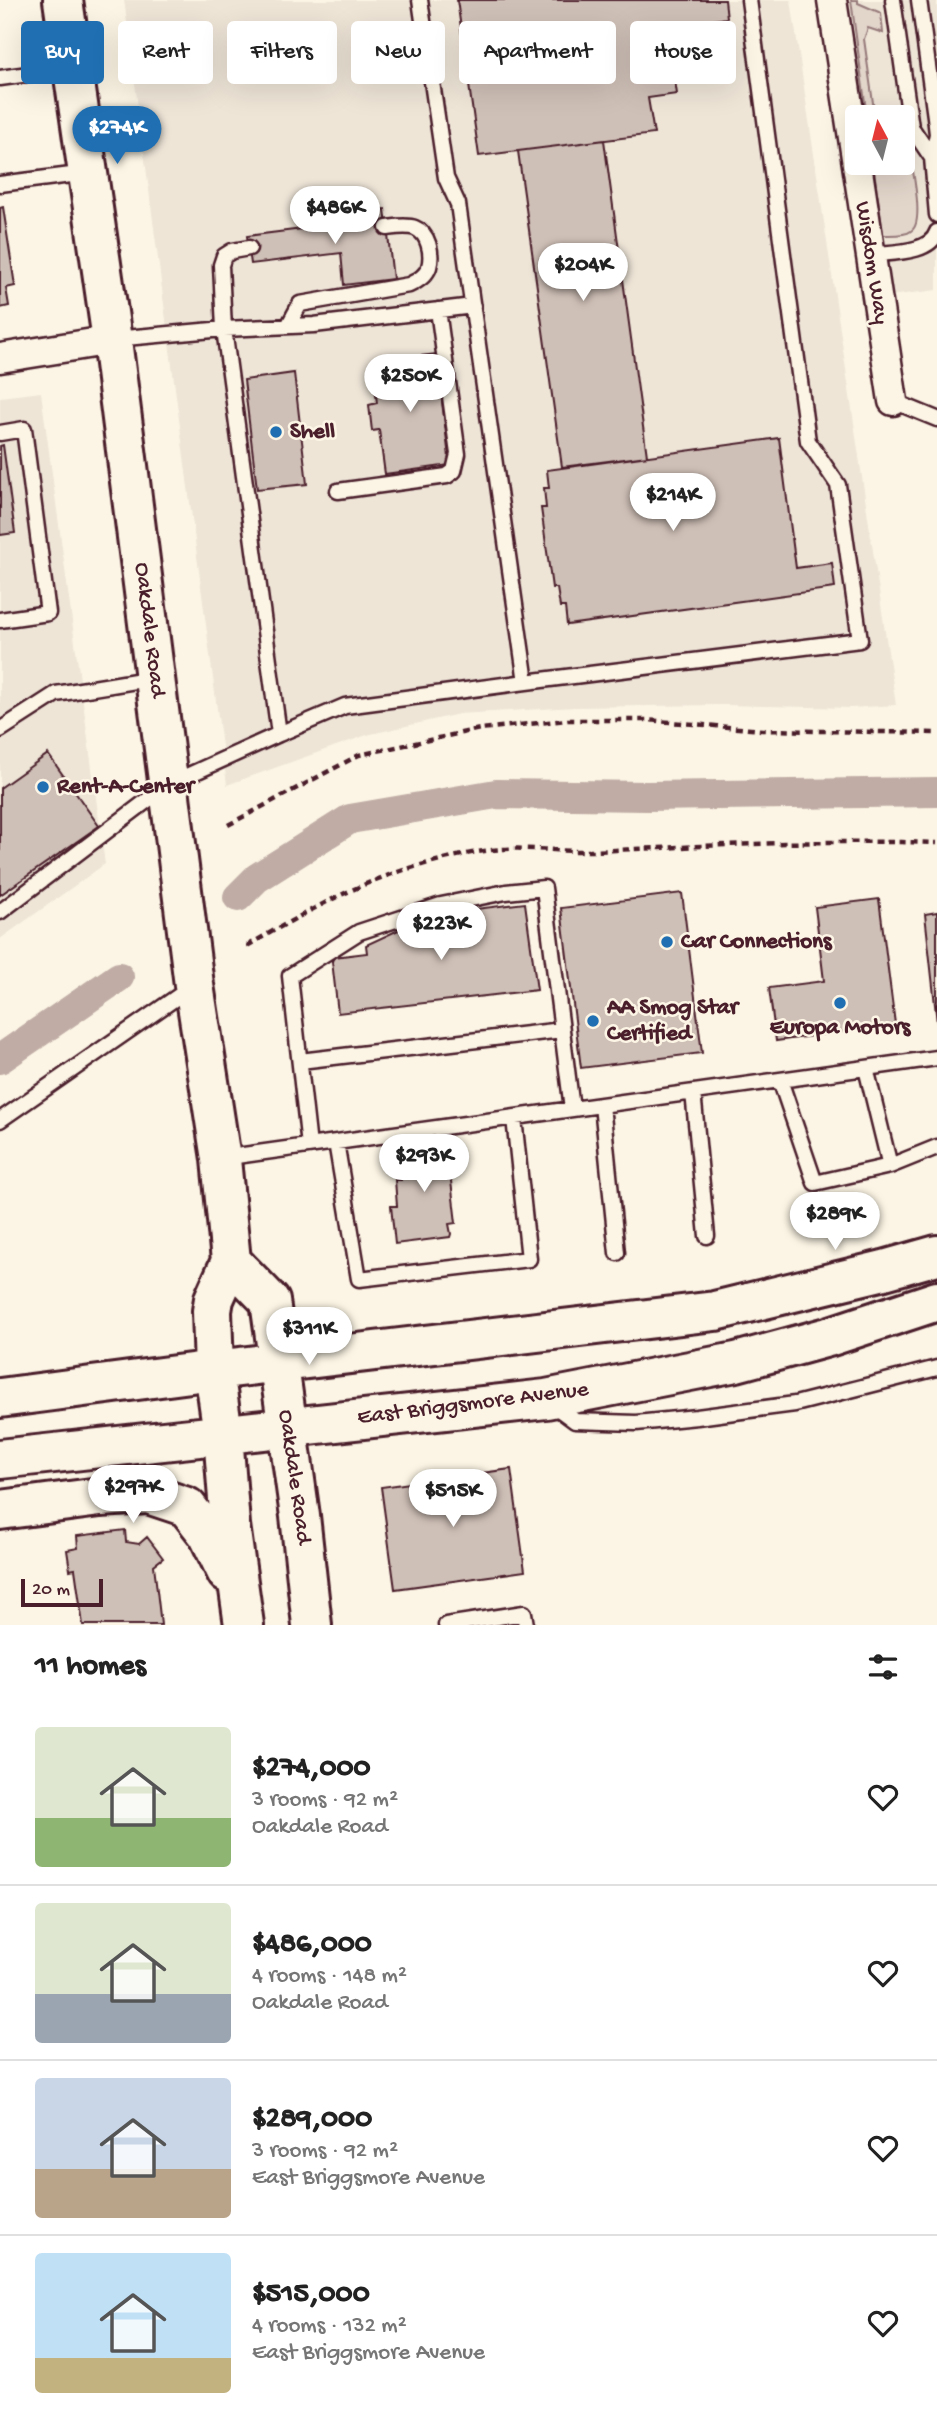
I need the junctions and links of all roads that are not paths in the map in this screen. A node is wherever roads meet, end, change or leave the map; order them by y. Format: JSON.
{"nodes":[{"id":1,"x":63,"y":0,"type":"edge"},
{"id":2,"x":420,"y":0,"type":"edge"},
{"id":3,"x":750,"y":0,"type":"edge"},
{"id":4,"x":832,"y":0,"type":"edge"},
{"id":5,"x":893,"y":0,"type":"edge"},
{"id":6,"x":919,"y":0,"type":"edge"},
{"id":7,"x":66,"y":21,"type":"edge"},
{"id":8,"x":21,"y":75,"type":"edge"},
{"id":9,"x":0,"y":78,"type":"edge"},
{"id":10,"x":75,"y":84,"type":"edge"},
{"id":11,"x":932,"y":158,"type":"junction"},
{"id":12,"x":88,"y":173,"type":"junction"},
{"id":13,"x":0,"y":184,"type":"edge"},
{"id":14,"x":937,"y":215,"type":"edge"},
{"id":15,"x":387,"y":228,"type":"dead end"},
{"id":16,"x":937,"y":232,"type":"edge"},
{"id":17,"x":249,"y":248,"type":"dead end"},
{"id":18,"x":870,"y":255,"type":"junction"},
{"id":19,"x":472,"y":306,"type":"junction"},
{"id":20,"x":438,"y":310,"type":"junction"},
{"id":21,"x":288,"y":326,"type":"junction"},
{"id":22,"x":224,"y":329,"type":"junction"},
{"id":23,"x":112,"y":340,"type":"junction"},
{"id":24,"x":0,"y":358,"type":"edge"},
{"id":25,"x":893,"y":401,"type":"joint"},
{"id":26,"x":937,"y":419,"type":"edge"},
{"id":27,"x":0,"y":433,"type":"edge"},
{"id":28,"x":338,"y":491,"type":"dead end"},
{"id":29,"x":0,"y":620,"type":"edge"},
{"id":30,"x":155,"y":678,"type":"junction"},
{"id":31,"x":526,"y":682,"type":"junction"},
{"id":32,"x":0,"y":730,"type":"edge"},
{"id":33,"x":279,"y":734,"type":"junction"},
{"id":34,"x":169,"y":784,"type":"junction"},
{"id":35,"x":0,"y":912,"type":"edge"},
{"id":36,"x":194,"y":985,"type":"junction"},
{"id":37,"x":562,"y":1030,"type":"junction"},
{"id":38,"x":937,"y":1058,"type":"edge"},
{"id":39,"x":300,"y":1061,"type":"junction"},
{"id":40,"x":866,"y":1068,"type":"junction"},
{"id":41,"x":780,"y":1080,"type":"junction"},
{"id":42,"x":693,"y":1092,"type":"junction"},
{"id":43,"x":602,"y":1105,"type":"junction"},
{"id":44,"x":572,"y":1110,"type":"junction"},
{"id":45,"x":514,"y":1118,"type":"junction"},
{"id":46,"x":0,"y":1120,"type":"edge"},
{"id":47,"x":336,"y":1142,"type":"junction"},
{"id":48,"x":309,"y":1146,"type":"junction"},
{"id":49,"x":937,"y":1147,"type":"edge"},
{"id":50,"x":220,"y":1159,"type":"junction"},
{"id":51,"x":890,"y":1166,"type":"junction"},
{"id":52,"x":707,"y":1236,"type":"dead end"},
{"id":53,"x":617,"y":1253,"type":"dead end"},
{"id":54,"x":937,"y":1255,"type":"edge"},
{"id":55,"x":231,"y":1261,"type":"junction"},
{"id":56,"x":937,"y":1301,"type":"edge"},
{"id":57,"x":278,"y":1363,"type":"junction"},
{"id":58,"x":937,"y":1368,"type":"edge"},
{"id":59,"x":214,"y":1370,"type":"junction"},
{"id":60,"x":0,"y":1398,"type":"edge"},
{"id":61,"x":546,"y":1399,"type":"junction"},
{"id":62,"x":287,"y":1427,"type":"junction"},
{"id":63,"x":223,"y":1434,"type":"junction"},
{"id":64,"x":0,"y":1459,"type":"edge"},
{"id":65,"x":0,"y":1510,"type":"edge"},
{"id":66,"x":242,"y":1613,"type":"edge"},
{"id":67,"x":312,"y":1625,"type":"edge"},
{"id":68,"x":446,"y":1625,"type":"edge"},
{"id":69,"x":526,"y":1625,"type":"edge"}],
"edges":[{"from":1,"to":7,"type":"main road","name":"Oakdale Road"},
{"from":2,"to":19,"type":"lane"},
{"from":3,"to":31,"type":"lane"},
{"from":4,"to":18,"type":"street","name":"Wisdom Way"},
{"from":5,"to":11,"type":"lane"},
{"from":6,"to":11,"type":"lane"},
{"from":8,"to":9,"type":"lane"},
{"from":10,"to":12,"type":"main road","name":"Oakdale Road"},
{"from":11,"to":14,"type":"lane"},
{"from":12,"to":13,"type":"lane"},
{"from":12,"to":23,"type":"main road","name":"Oakdale Road"},
{"from":15,"to":21,"type":"lane"},
{"from":16,"to":18,"type":"lane"},
{"from":17,"to":22,"type":"lane"},
{"from":18,"to":25,"type":"street","name":"Wisdom Way"},
{"from":19,"to":20,"type":"lane"},
{"from":19,"to":31,"type":"lane"},
{"from":20,"to":21,"type":"lane"},
{"from":20,"to":28,"type":"lane"},
{"from":21,"to":22,"type":"lane"},
{"from":22,"to":23,"type":"lane"},
{"from":22,"to":33,"type":"lane"},
{"from":23,"to":24,"type":"street"},
{"from":23,"to":30,"type":"main road","name":"Oakdale Road"},
{"from":25,"to":26,"type":"lane"},
{"from":27,"to":29,"type":"lane"},
{"from":30,"to":32,"type":"lane"},
{"from":30,"to":34,"type":"main road","name":"Oakdale Road"},
{"from":31,"to":33,"type":"lane"},
{"from":33,"to":34,"type":"lane"},
{"from":34,"to":35,"type":"lane"},
{"from":34,"to":36,"type":"main road","name":"Oakdale Road"},
{"from":36,"to":46,"type":"lane"},
{"from":36,"to":50,"type":"main road","name":"Oakdale Road"},
{"from":37,"to":39,"type":"lane"},
{"from":37,"to":39,"type":"lane"},
{"from":37,"to":44,"type":"lane"},
{"from":38,"to":40,"type":"lane"},
{"from":39,"to":48,"type":"lane"},
{"from":40,"to":41,"type":"lane"},
{"from":40,"to":51,"type":"lane"},
{"from":41,"to":42,"type":"lane"},
{"from":41,"to":51,"type":"lane"},
{"from":42,"to":43,"type":"lane"},
{"from":42,"to":52,"type":"lane"},
{"from":43,"to":44,"type":"lane"},
{"from":43,"to":53,"type":"lane"},
{"from":44,"to":45,"type":"lane"},
{"from":45,"to":47,"type":"lane"},
{"from":45,"to":47,"type":"lane"},
{"from":47,"to":48,"type":"lane"},
{"from":48,"to":50,"type":"lane"},
{"from":49,"to":51,"type":"lane"},
{"from":50,"to":55,"type":"main road","name":"Oakdale Road"},
{"from":54,"to":57,"type":"main road"},
{"from":55,"to":57,"type":"main road","name":"Oakdale Road"},
{"from":55,"to":59,"type":"main road"},
{"from":56,"to":61,"type":"main road","name":"East Briggsmore Avenue"},
{"from":57,"to":59,"type":"main road"},
{"from":57,"to":62,"type":"main road","name":"Oakdale Road"},
{"from":58,"to":61,"type":"lane"},
{"from":59,"to":60,"type":"main road"},
{"from":59,"to":63,"type":"main road"},
{"from":61,"to":62,"type":"main road","name":"East Briggsmore Avenue"},
{"from":62,"to":63,"type":"main road","name":"East Briggsmore Avenue"},
{"from":62,"to":67,"type":"main road","name":"Oakdale Road"},
{"from":63,"to":64,"type":"main road","name":"East Briggsmore Avenue"},
{"from":63,"to":66,"type":"main road"},
{"from":65,"to":66,"type":"main road"},
{"from":68,"to":69,"type":"lane"}]}
